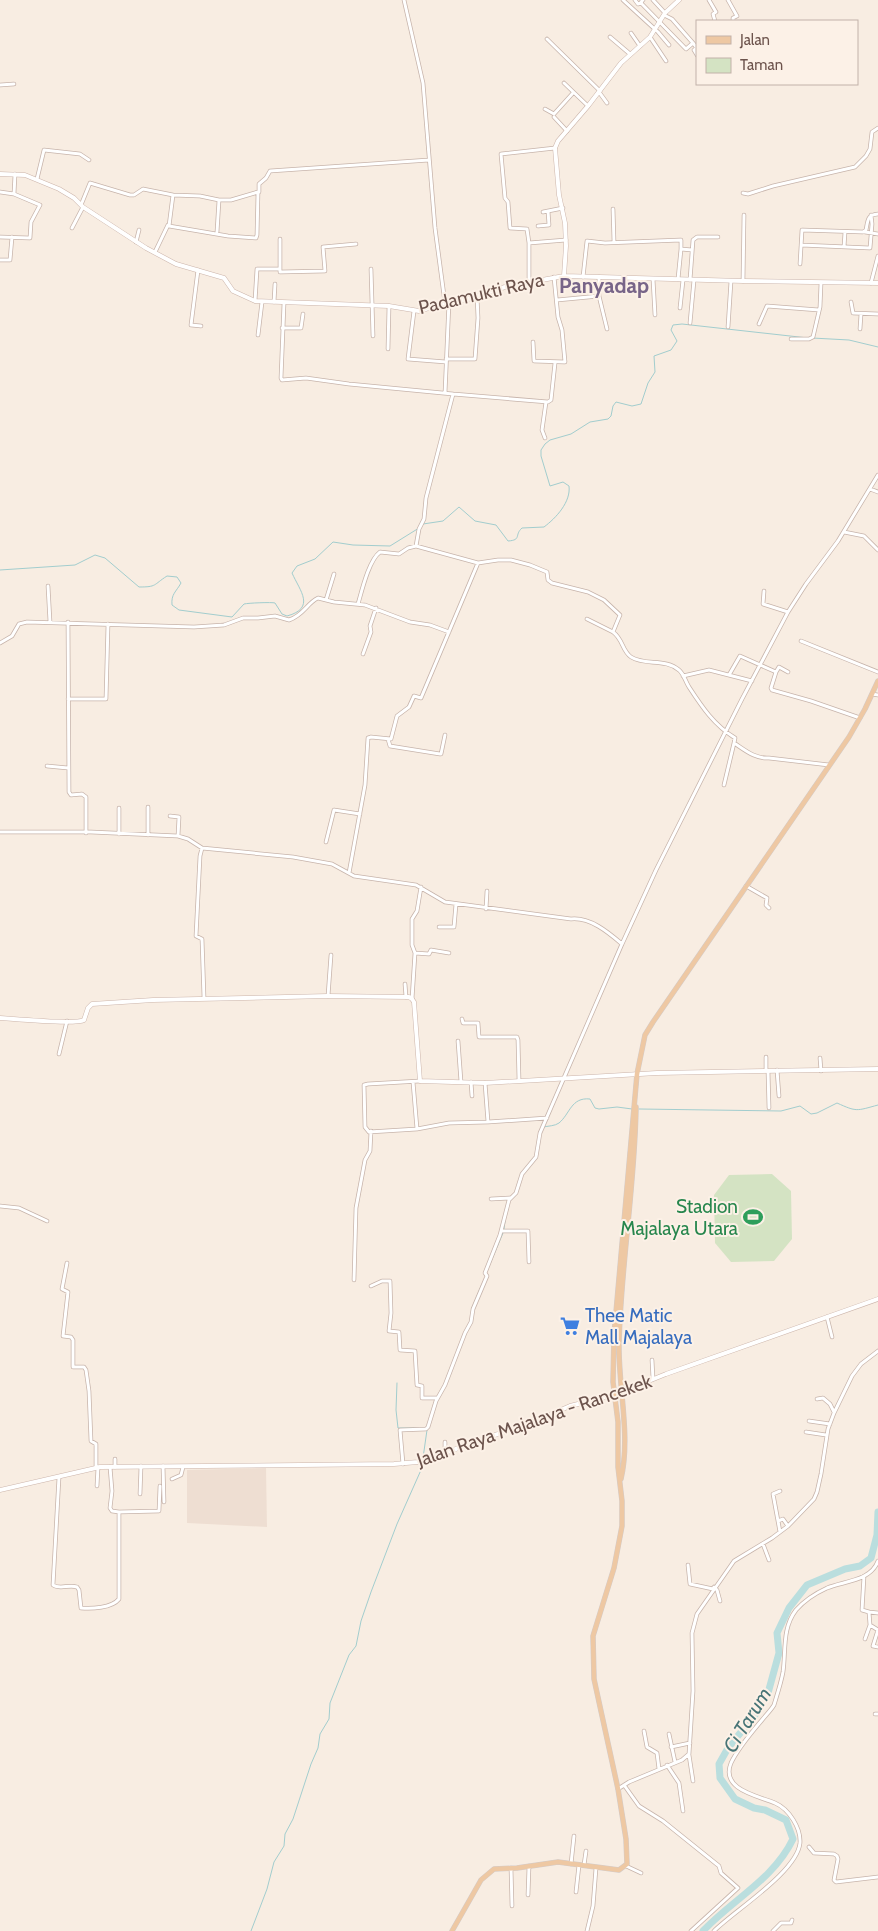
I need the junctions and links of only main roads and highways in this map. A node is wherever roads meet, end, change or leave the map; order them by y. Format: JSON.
{"nodes":[{"id":1,"x":878,"y":680,"type":"edge"},
{"id":2,"x":635,"y":1101,"type":"junction"},
{"id":3,"x":620,"y":1480,"type":"junction"},
{"id":4,"x":452,"y":1931,"type":"edge"}],
"edges":[{"from":1,"to":2,"type":"main road"},
{"from":2,"to":3,"type":"main road"},
{"from":2,"to":3,"type":"main road"},
{"from":3,"to":4,"type":"main road"}]}
